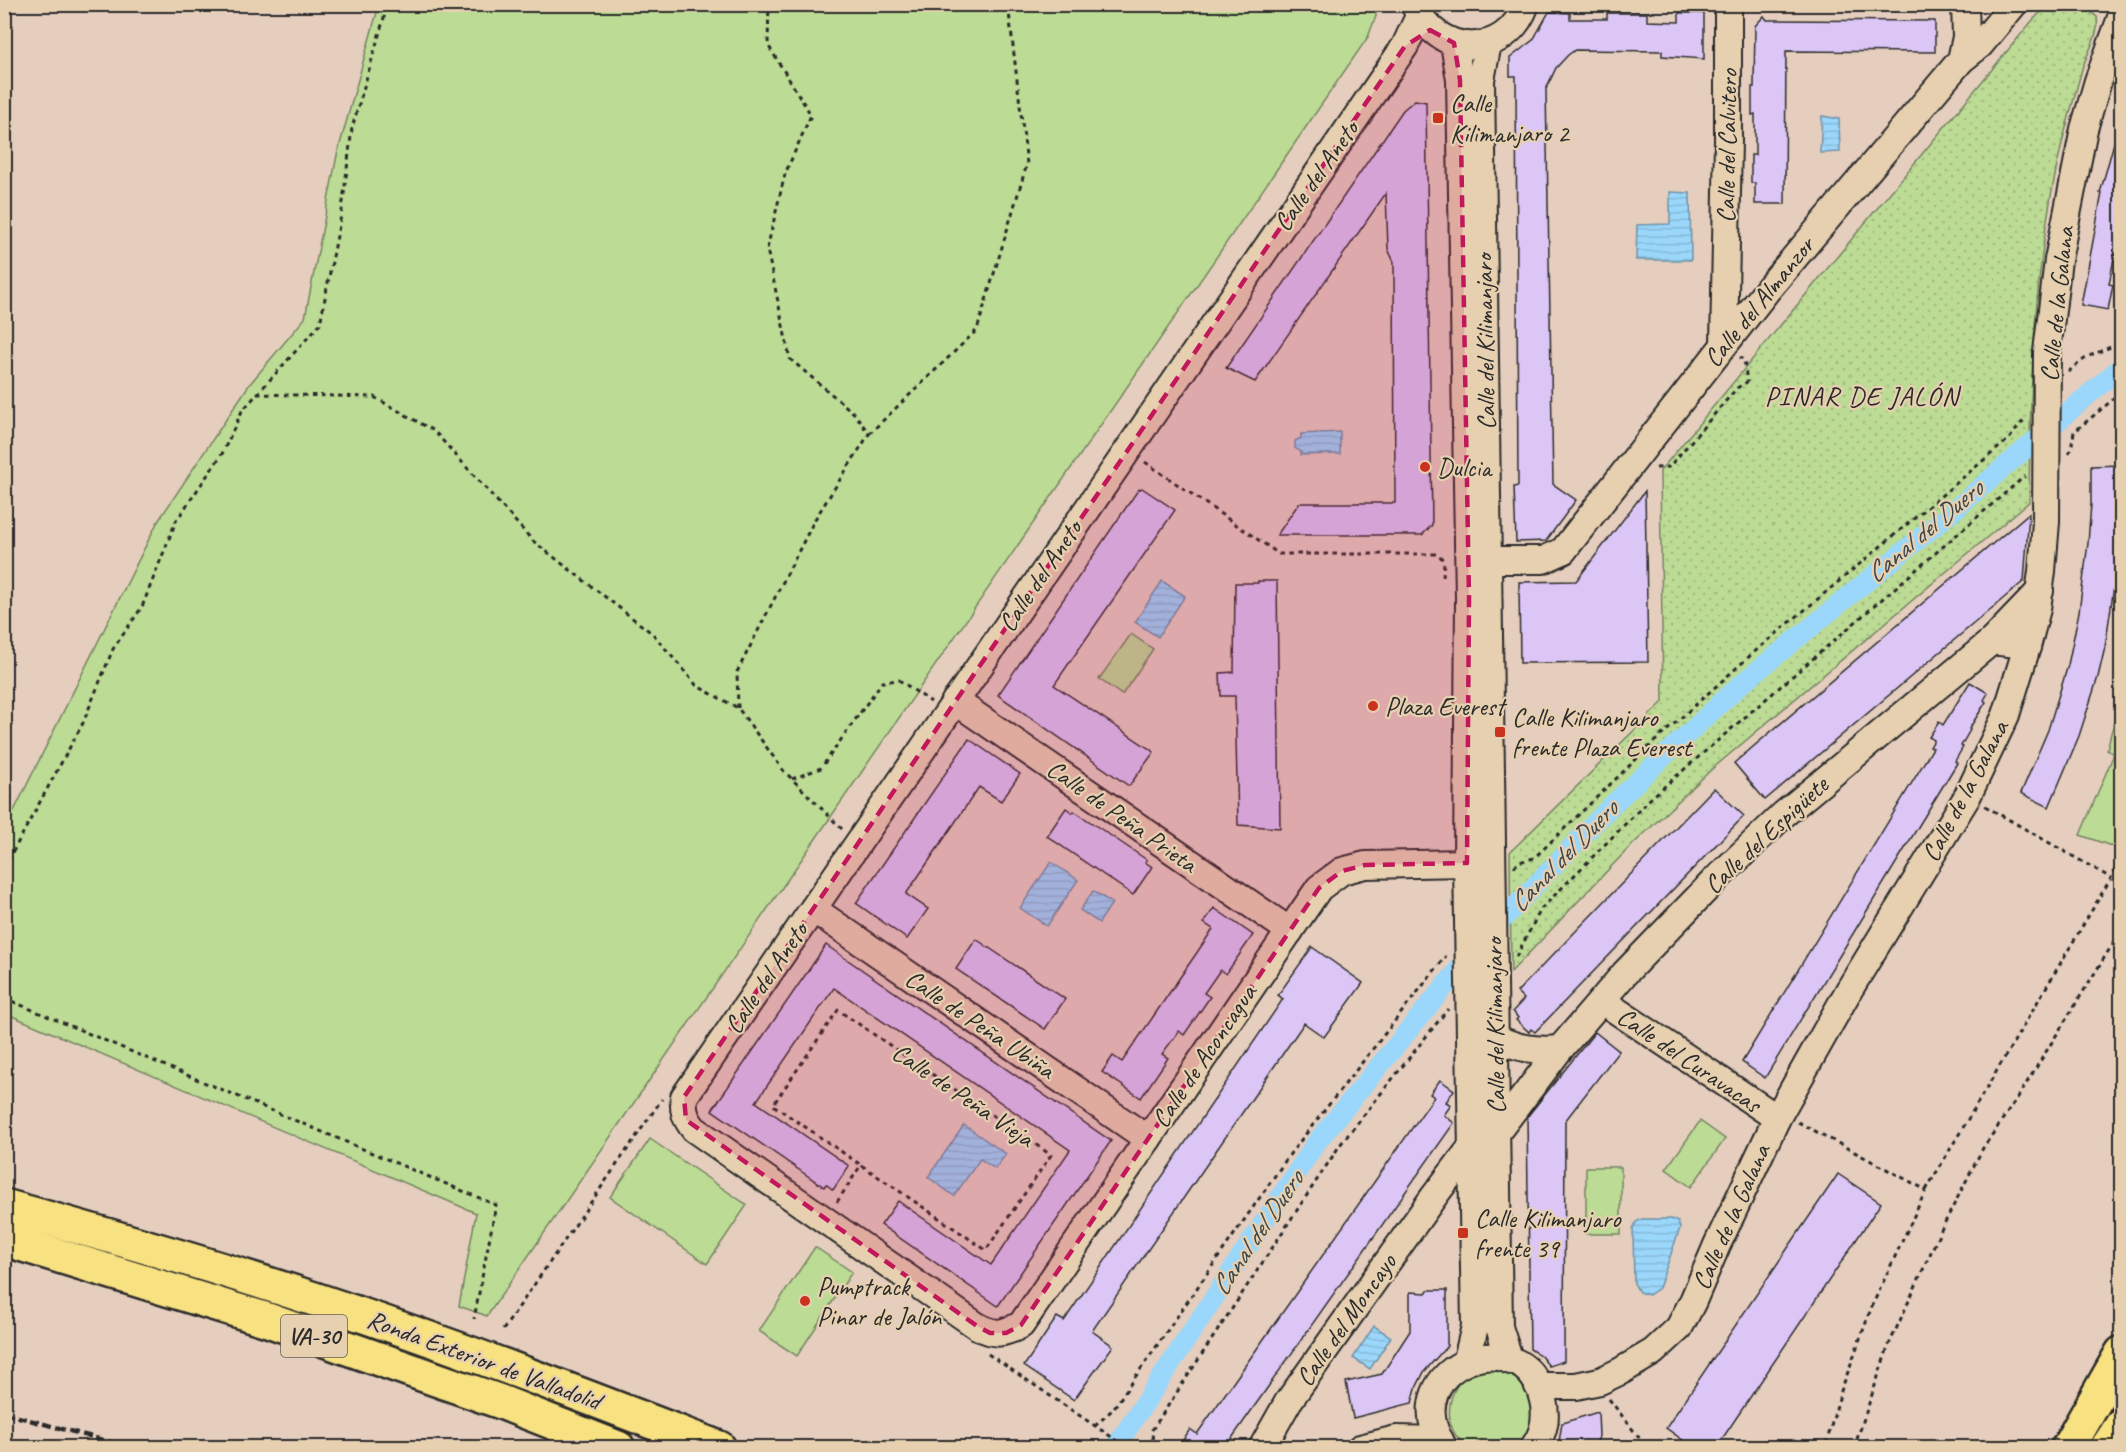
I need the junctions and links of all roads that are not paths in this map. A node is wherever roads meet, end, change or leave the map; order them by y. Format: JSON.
{"nodes":[{"id":1,"x":1526,"y":4,"type":"edge"},
{"id":2,"x":1728,"y":4,"type":"edge"},
{"id":3,"x":1965,"y":4,"type":"edge"},
{"id":4,"x":2014,"y":4,"type":"edge"},
{"id":5,"x":2121,"y":15,"type":"edge"},
{"id":6,"x":1421,"y":17,"type":"edge"},
{"id":7,"x":1454,"y":43,"type":"junction"},
{"id":8,"x":1488,"y":43,"type":"junction"},
{"id":9,"x":1961,"y":60,"type":"junction"},
{"id":10,"x":1725,"y":288,"type":"junction"},
{"id":11,"x":1768,"y":289,"type":"junction"},
{"id":12,"x":1724,"y":345,"type":"junction"},
{"id":13,"x":1489,"y":560,"type":"junction"},
{"id":14,"x":2040,"y":591,"type":"junction"},
{"id":15,"x":1992,"y":641,"type":"junction"},
{"id":16,"x":2027,"y":647,"type":"junction"},
{"id":17,"x":951,"y":708,"type":"junction"},
{"id":18,"x":1467,"y":862,"type":"junction"},
{"id":19,"x":813,"y":909,"type":"junction"},
{"id":20,"x":1290,"y":931,"type":"junction"},
{"id":21,"x":1478,"y":998,"type":"junction"},
{"id":22,"x":1602,"y":1000,"type":"junction"},
{"id":23,"x":1496,"y":1038,"type":"junction"},
{"id":24,"x":1560,"y":1049,"type":"junction"},
{"id":25,"x":1785,"y":1124,"type":"junction"},
{"id":26,"x":1497,"y":1132,"type":"junction"},
{"id":27,"x":1148,"y":1138,"type":"junction"},
{"id":28,"x":1473,"y":1145,"type":"junction"},
{"id":29,"x":1435,"y":1195,"type":"junction"},
{"id":30,"x":1474,"y":1202,"type":"junction"},
{"id":31,"x":4,"y":1206,"type":"edge"},
{"id":32,"x":4,"y":1239,"type":"edge"},
{"id":33,"x":984,"y":1330,"type":"joint"},
{"id":34,"x":2121,"y":1353,"type":"edge"},
{"id":35,"x":1467,"y":1360,"type":"junction"},
{"id":36,"x":1510,"y":1361,"type":"junction"},
{"id":37,"x":1538,"y":1386,"type":"junction"},
{"id":38,"x":1576,"y":1386,"type":"junction"},
{"id":39,"x":1545,"y":1411,"type":"junction"},
{"id":40,"x":2121,"y":1425,"type":"edge"},
{"id":41,"x":1439,"y":1435,"type":"edge"},
{"id":42,"x":618,"y":1448,"type":"edge"},
{"id":43,"x":719,"y":1448,"type":"edge"},
{"id":44,"x":1262,"y":1448,"type":"edge"},
{"id":45,"x":1360,"y":1448,"type":"edge"},
{"id":46,"x":1533,"y":1448,"type":"edge"},
{"id":47,"x":2067,"y":1448,"type":"edge"},
{"id":48,"x":2107,"y":1448,"type":"edge"}],
"edges":[{"from":1,"to":8,"type":"street"},
{"from":2,"to":10,"type":"street","name":"Calle del Calvitero"},
{"from":3,"to":9,"type":"street"},
{"from":4,"to":9,"type":"street","name":"Calle del Almanzor"},
{"from":5,"to":14,"type":"street","name":"Calle de la Galana"},
{"from":6,"to":7,"type":"street"},
{"from":6,"to":17,"type":"street","name":"Calle del Aneto"},
{"from":7,"to":8,"type":"street"},
{"from":7,"to":18,"type":"street","name":"Calle del Kilimanjaro"},
{"from":8,"to":13,"type":"street","name":"Calle del Kilimanjaro"},
{"from":9,"to":11,"type":"street","name":"Calle del Almanzor"},
{"from":10,"to":11,"type":"street"},
{"from":10,"to":12,"type":"street","name":"Calle del Calvitero"},
{"from":11,"to":12,"type":"street","name":"Calle del Almanzor"},
{"from":12,"to":13,"type":"street","name":"Calle del Almanzor"},
{"from":13,"to":21,"type":"street","name":"Calle del Kilimanjaro"},
{"from":14,"to":15,"type":"street","name":"Calle del Espigüete"},
{"from":14,"to":16,"type":"street","name":"Calle de la Galana"},
{"from":15,"to":16,"type":"street"},
{"from":15,"to":22,"type":"street","name":"Calle del Espigüete"},
{"from":16,"to":25,"type":"street","name":"Calle de la Galana"},
{"from":17,"to":19,"type":"street","name":"Calle del Aneto"},
{"from":17,"to":20,"type":"street","name":"Calle de Peña Prieta"},
{"from":18,"to":20,"type":"street","name":"Calle de Aconcagua"},
{"from":18,"to":21,"type":"street","name":"Calle del Kilimanjaro"},
{"from":19,"to":27,"type":"street","name":"Calle de Peña Ubiña"},
{"from":19,"to":33,"type":"street","name":"Calle del Aneto"},
{"from":20,"to":27,"type":"street","name":"Calle de Aconcagua"},
{"from":21,"to":23,"type":"street","name":"Calle del Kilimanjaro"},
{"from":21,"to":28,"type":"street","name":"Calle del Kilimanjaro"},
{"from":22,"to":24,"type":"street","name":"Calle del Espigüete"},
{"from":22,"to":25,"type":"street","name":"Calle del Curavacas"},
{"from":23,"to":24,"type":"street"},
{"from":23,"to":26,"type":"street","name":"Calle del Kilimanjaro"},
{"from":24,"to":26,"type":"street","name":"Calle del Espigüete"},
{"from":25,"to":38,"type":"street","name":"Calle de la Galana"},
{"from":26,"to":36,"type":"street","name":"Calle del Kilimanjaro"},
{"from":27,"to":33,"type":"street","name":"Calle de Aconcagua"},
{"from":28,"to":29,"type":"street","name":"Calle del Moncayo"},
{"from":28,"to":30,"type":"street","name":"Calle del Kilimanjaro"},
{"from":29,"to":30,"type":"street"},
{"from":29,"to":44,"type":"street","name":"Calle del Moncayo"},
{"from":30,"to":35,"type":"street","name":"Calle del Kilimanjaro"},
{"from":31,"to":43,"type":"highway","name":"Ronda Exterior de Valladolid","number":"VA-30"},
{"from":32,"to":42,"type":"highway","name":"Ronda Exterior de Valladolid","number":"VA-30"},
{"from":34,"to":47,"type":"highway"},
{"from":35,"to":36,"type":"street"},
{"from":35,"to":41,"type":"street"},
{"from":36,"to":37,"type":"street"},
{"from":37,"to":38,"type":"street","name":"Calle de la Galana"},
{"from":37,"to":39,"type":"street"},
{"from":38,"to":39,"type":"street","name":"Calle de la Galana"},
{"from":39,"to":46,"type":"street"},
{"from":40,"to":48,"type":"highway"},
{"from":41,"to":45,"type":"street"}]}
